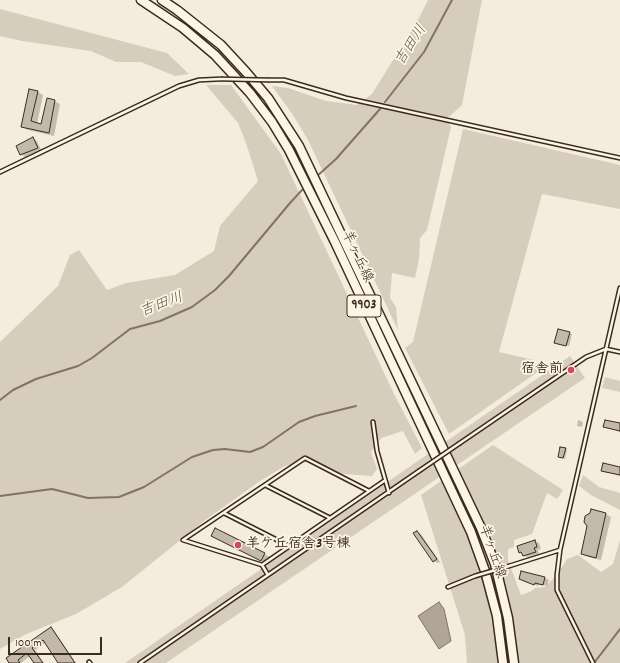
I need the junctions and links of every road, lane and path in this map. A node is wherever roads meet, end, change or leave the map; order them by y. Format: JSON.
{"nodes":[{"id":1,"x":142,"y":0,"type":"edge"},
{"id":2,"x":162,"y":0,"type":"edge"},
{"id":3,"x":620,"y":158,"type":"edge"},
{"id":4,"x":0,"y":172,"type":"edge"},
{"id":5,"x":620,"y":288,"type":"edge"},
{"id":6,"x":606,"y":349,"type":"junction"},
{"id":7,"x":620,"y":352,"type":"edge"},
{"id":8,"x":373,"y":422,"type":"dead end"},
{"id":9,"x":384,"y":481,"type":"junction"},
{"id":10,"x":265,"y":485,"type":"junction"},
{"id":11,"x":369,"y":491,"type":"junction"},
{"id":12,"x":389,"y":493,"type":"junction"},
{"id":13,"x":224,"y":513,"type":"junction"},
{"id":14,"x":330,"y":518,"type":"junction"},
{"id":15,"x":290,"y":546,"type":"dead end"},
{"id":16,"x":560,"y":550,"type":"junction"},
{"id":17,"x":262,"y":565,"type":"junction"},
{"id":18,"x":268,"y":575,"type":"junction"},
{"id":19,"x":448,"y":587,"type":"dead end"},
{"id":20,"x":592,"y":661,"type":"edge"},
{"id":21,"x":140,"y":663,"type":"edge"},
{"id":22,"x":503,"y":663,"type":"edge"},
{"id":23,"x":514,"y":663,"type":"edge"}],
"edges":[{"from":1,"to":22,"type":"main road","name":"羊ヶ丘線","number":"9903"},
{"from":2,"to":23,"type":"main road","name":"羊ヶ丘線","number":"9903"},
{"from":3,"to":4,"type":"lane","bridge":true},
{"from":5,"to":6,"type":"lane"},
{"from":6,"to":7,"type":"lane"},
{"from":6,"to":12,"type":"lane","bridge":true},
{"from":6,"to":16,"type":"lane"},
{"from":8,"to":9,"type":"lane"},
{"from":9,"to":11,"type":"lane"},
{"from":9,"to":12,"type":"lane"},
{"from":10,"to":11,"type":"lane"},
{"from":10,"to":13,"type":"lane"},
{"from":10,"to":14,"type":"lane"},
{"from":11,"to":14,"type":"lane"},
{"from":12,"to":18,"type":"lane"},
{"from":13,"to":15,"type":"lane"},
{"from":13,"to":17,"type":"lane"},
{"from":14,"to":17,"type":"lane"},
{"from":16,"to":19,"type":"lane","bridge":true},
{"from":16,"to":20,"type":"lane"},
{"from":17,"to":18,"type":"lane"},
{"from":18,"to":21,"type":"lane"}]}
